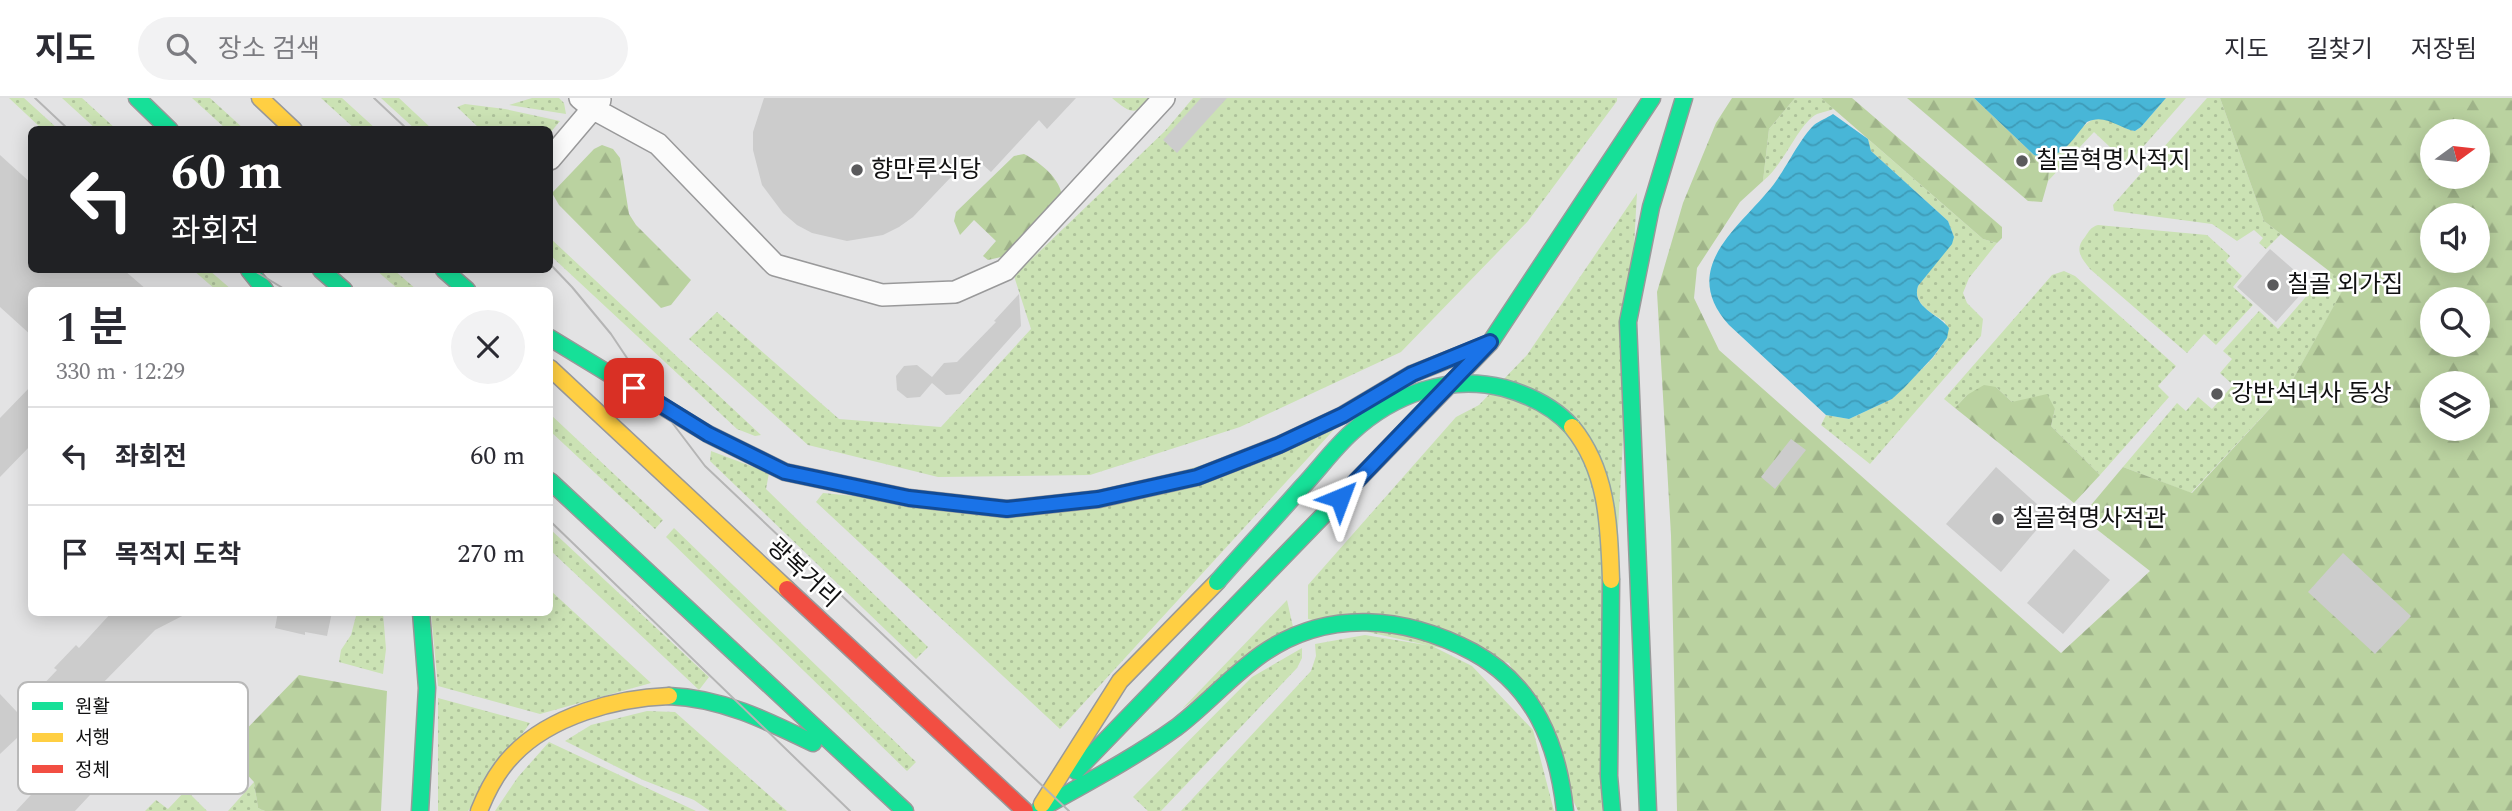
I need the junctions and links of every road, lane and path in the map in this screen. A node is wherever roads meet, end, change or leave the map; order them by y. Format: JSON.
{"nodes":[{"id":1,"x":135,"y":98,"type":"edge"},
{"id":2,"x":260,"y":98,"type":"edge"},
{"id":3,"x":1164,"y":98,"type":"edge"},
{"id":4,"x":1652,"y":98,"type":"edge"},
{"id":5,"x":1684,"y":98,"type":"edge"},
{"id":6,"x":591,"y":101,"type":"edge"},
{"id":7,"x":152,"y":126,"type":"edge"},
{"id":8,"x":166,"y":126,"type":"edge"},
{"id":9,"x":290,"y":126,"type":"edge"},
{"id":10,"x":553,"y":155,"type":"edge"},
{"id":11,"x":324,"y":273,"type":"edge"},
{"id":12,"x":449,"y":273,"type":"edge"},
{"id":13,"x":469,"y":285,"type":"edge"},
{"id":14,"x":341,"y":287,"type":"edge"},
{"id":15,"x":553,"y":340,"type":"edge"},
{"id":16,"x":1490,"y":342,"type":"junction"},
{"id":17,"x":553,"y":371,"type":"edge"},
{"id":18,"x":553,"y":484,"type":"edge"},
{"id":19,"x":421,"y":616,"type":"edge"},
{"id":20,"x":854,"y":764,"type":"junction"},
{"id":21,"x":1032,"y":810,"type":"edge"},
{"id":22,"x":420,"y":811,"type":"edge"},
{"id":23,"x":479,"y":811,"type":"edge"},
{"id":24,"x":905,"y":811,"type":"edge"},
{"id":25,"x":1565,"y":811,"type":"edge"},
{"id":26,"x":1612,"y":811,"type":"edge"},
{"id":27,"x":1648,"y":811,"type":"edge"}],
"edges":[{"from":1,"to":7,"type":"main road"},
{"from":1,"to":8,"type":"main road"},
{"from":2,"to":9,"type":"main road"},
{"from":3,"to":6,"type":"street"},
{"from":4,"to":16,"type":"main road"},
{"from":5,"to":27,"type":"main road"},
{"from":6,"to":10,"type":"street"},
{"from":11,"to":14,"type":"main road"},
{"from":12,"to":13,"type":"main road"},
{"from":15,"to":16,"type":"main road"},
{"from":16,"to":21,"type":"main road"},
{"from":17,"to":21,"type":"main road","name":"광복거리"},
{"from":18,"to":20,"type":"main road"},
{"from":19,"to":22,"type":"main road"},
{"from":20,"to":23,"type":"main road"},
{"from":20,"to":24,"type":"main road"},
{"from":21,"to":25,"type":"main road"},
{"from":21,"to":26,"type":"main road","bridge":true}]}
